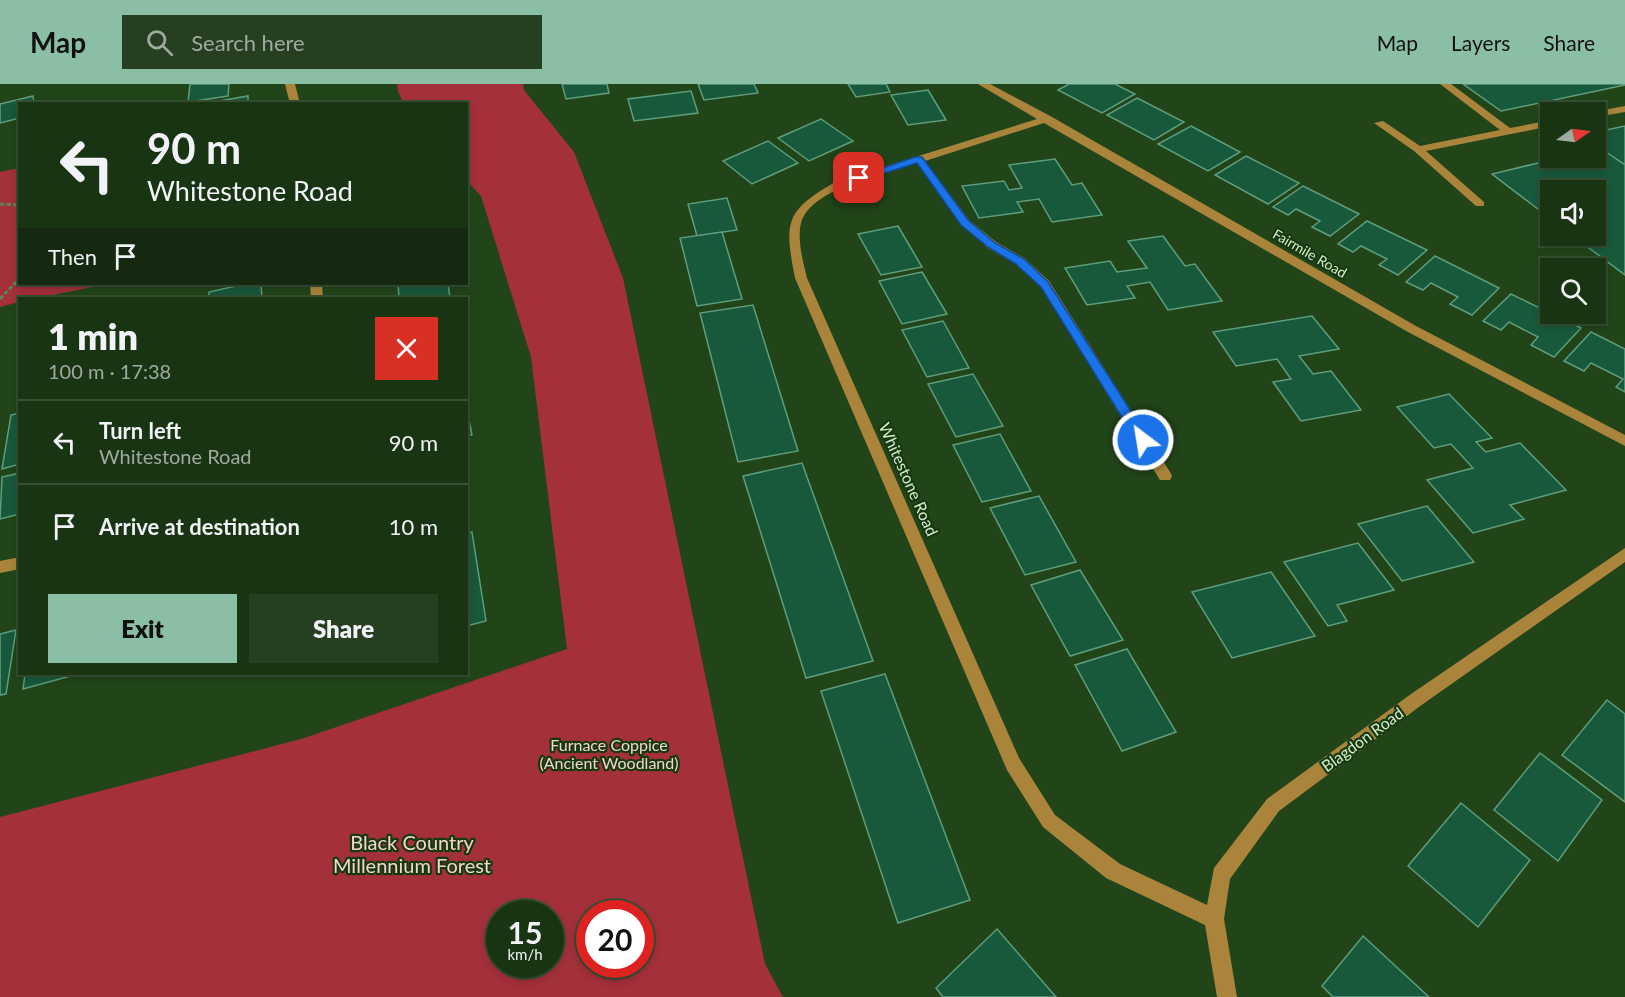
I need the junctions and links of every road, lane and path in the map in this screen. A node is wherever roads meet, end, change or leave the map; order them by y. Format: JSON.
{"nodes":[{"id":1,"x":290,"y":84,"type":"edge"},
{"id":2,"x":983,"y":84,"type":"edge"},
{"id":3,"x":1445,"y":84,"type":"edge"},
{"id":4,"x":294,"y":102,"type":"edge"},
{"id":5,"x":1625,"y":108,"type":"edge"},
{"id":6,"x":1606,"y":112,"type":"edge"},
{"id":7,"x":1048,"y":119,"type":"junction"},
{"id":8,"x":1379,"y":123,"type":"dead end"},
{"id":9,"x":1540,"y":125,"type":"edge"},
{"id":10,"x":1508,"y":131,"type":"junction"},
{"id":11,"x":1418,"y":149,"type":"junction"},
{"id":12,"x":919,"y":159,"type":"junction"},
{"id":13,"x":0,"y":204,"type":"edge"},
{"id":14,"x":1480,"y":204,"type":"dead end"},
{"id":15,"x":18,"y":205,"type":"edge"},
{"id":16,"x":18,"y":280,"type":"edge"},
{"id":17,"x":0,"y":299,"type":"edge"},
{"id":18,"x":1625,"y":441,"type":"edge"},
{"id":19,"x":1165,"y":476,"type":"dead end"},
{"id":20,"x":1625,"y":554,"type":"edge"},
{"id":21,"x":18,"y":563,"type":"edge"},
{"id":22,"x":0,"y":567,"type":"edge"},
{"id":23,"x":1214,"y":919,"type":"junction"},
{"id":24,"x":1227,"y":997,"type":"edge"}],
"edges":[{"from":1,"to":4,"type":"street"},
{"from":2,"to":7,"type":"street","name":"Fairmile Road"},
{"from":3,"to":10,"type":"street"},
{"from":5,"to":6,"type":"street"},
{"from":7,"to":12,"type":"street","name":"Whitestone Road"},
{"from":7,"to":18,"type":"street","name":"Fairmile Road"},
{"from":8,"to":11,"type":"street"},
{"from":9,"to":10,"type":"street"},
{"from":10,"to":11,"type":"street"},
{"from":11,"to":14,"type":"street"},
{"from":12,"to":19,"type":"street"},
{"from":12,"to":23,"type":"street","name":"Whitestone Road"},
{"from":13,"to":15,"type":"path"},
{"from":16,"to":17,"type":"path"},
{"from":20,"to":23,"type":"street","name":"Blagdon Road"},
{"from":21,"to":22,"type":"street"},
{"from":23,"to":24,"type":"street","name":"Blagdon Road"}]}
